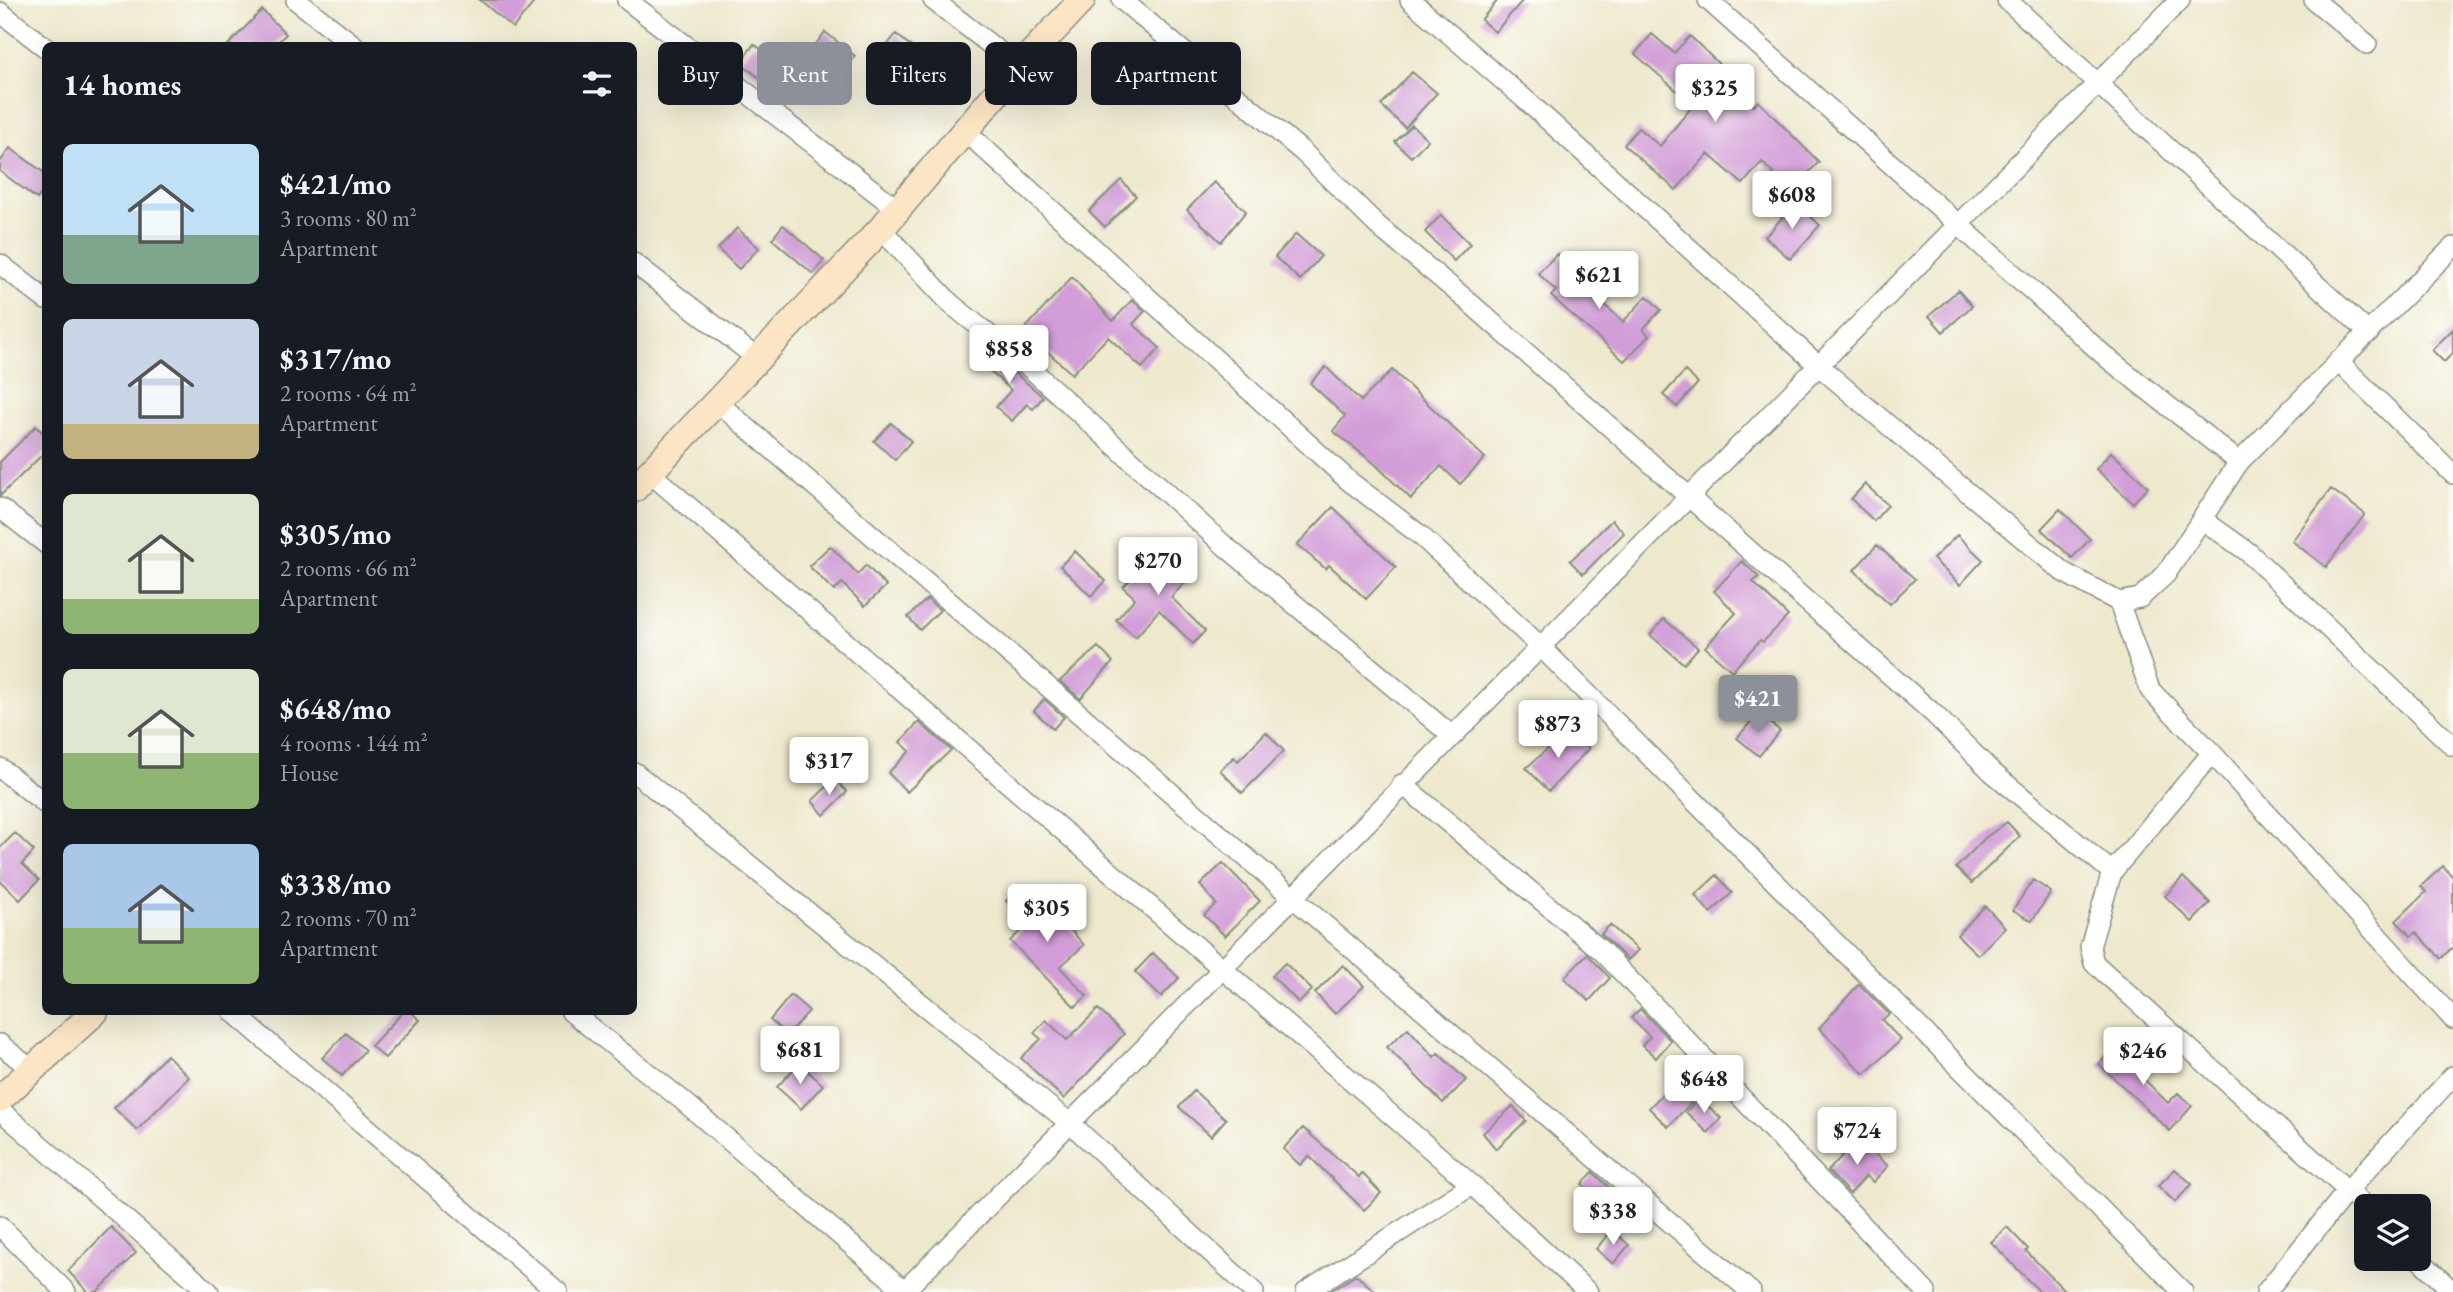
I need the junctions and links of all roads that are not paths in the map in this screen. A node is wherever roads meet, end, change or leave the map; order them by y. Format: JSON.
{"nodes":[{"id":1,"x":296,"y":0,"type":"edge"},
{"id":2,"x":626,"y":0,"type":"edge"},
{"id":3,"x":933,"y":0,"type":"edge"},
{"id":4,"x":1082,"y":0,"type":"edge"},
{"id":5,"x":1122,"y":0,"type":"edge"},
{"id":6,"x":1410,"y":0,"type":"edge"},
{"id":7,"x":1708,"y":0,"type":"edge"},
{"id":8,"x":2007,"y":0,"type":"edge"},
{"id":9,"x":2180,"y":0,"type":"edge"},
{"id":10,"x":2314,"y":0,"type":"edge"},
{"id":11,"x":0,"y":12,"type":"edge"},
{"id":12,"x":350,"y":42,"type":"edge"},
{"id":13,"x":986,"y":42,"type":"edge"},
{"id":14,"x":1043,"y":42,"type":"edge"},
{"id":15,"x":2367,"y":44,"type":"dead end"},
{"id":16,"x":42,"y":45,"type":"edge"},
{"id":17,"x":2096,"y":85,"type":"junction"},
{"id":18,"x":987,"y":105,"type":"edge"},
{"id":19,"x":965,"y":131,"type":"junction"},
{"id":20,"x":888,"y":219,"type":"junction"},
{"id":21,"x":1960,"y":224,"type":"junction"},
{"id":22,"x":2453,"y":247,"type":"edge"},
{"id":23,"x":0,"y":264,"type":"edge"},
{"id":24,"x":637,"y":265,"type":"edge"},
{"id":25,"x":42,"y":297,"type":"edge"},
{"id":26,"x":2369,"y":333,"type":"junction"},
{"id":27,"x":758,"y":359,"type":"junction"},
{"id":28,"x":2338,"y":361,"type":"junction"},
{"id":29,"x":1819,"y":366,"type":"junction"},
{"id":30,"x":716,"y":401,"type":"junction"},
{"id":31,"x":2239,"y":462,"type":"junction"},
{"id":32,"x":2453,"y":474,"type":"edge"},
{"id":33,"x":642,"y":481,"type":"edge"},
{"id":34,"x":1689,"y":500,"type":"junction"},
{"id":35,"x":0,"y":508,"type":"edge"},
{"id":36,"x":2203,"y":520,"type":"junction"},
{"id":37,"x":42,"y":541,"type":"edge"},
{"id":38,"x":2119,"y":602,"type":"junction"},
{"id":39,"x":1540,"y":646,"type":"junction"},
{"id":40,"x":1451,"y":735,"type":"junction"},
{"id":41,"x":2453,"y":747,"type":"edge"},
{"id":42,"x":2213,"y":753,"type":"junction"},
{"id":43,"x":0,"y":768,"type":"edge"},
{"id":44,"x":637,"y":774,"type":"edge"},
{"id":45,"x":1402,"y":784,"type":"junction"},
{"id":46,"x":42,"y":801,"type":"edge"},
{"id":47,"x":2112,"y":872,"type":"junction"},
{"id":48,"x":1292,"y":897,"type":"junction"},
{"id":49,"x":1224,"y":968,"type":"junction"},
{"id":50,"x":92,"y":1015,"type":"edge"},
{"id":51,"x":236,"y":1015,"type":"edge"},
{"id":52,"x":575,"y":1015,"type":"edge"},
{"id":53,"x":2453,"y":1019,"type":"edge"},
{"id":54,"x":0,"y":1044,"type":"edge"},
{"id":55,"x":32,"y":1070,"type":"junction"},
{"id":56,"x":2453,"y":1076,"type":"edge"},
{"id":57,"x":0,"y":1099,"type":"edge"},
{"id":58,"x":0,"y":1110,"type":"edge"},
{"id":59,"x":1071,"y":1124,"type":"junction"},
{"id":60,"x":1472,"y":1185,"type":"junction"},
{"id":61,"x":2348,"y":1190,"type":"junction"},
{"id":62,"x":2354,"y":1196,"type":"edge"},
{"id":63,"x":0,"y":1226,"type":"edge"},
{"id":64,"x":2431,"y":1271,"type":"edge"},
{"id":65,"x":66,"y":1292,"type":"edge"},
{"id":66,"x":209,"y":1292,"type":"edge"},
{"id":67,"x":558,"y":1292,"type":"edge"},
{"id":68,"x":904,"y":1292,"type":"edge"},
{"id":69,"x":1254,"y":1292,"type":"edge"},
{"id":70,"x":1306,"y":1292,"type":"edge"},
{"id":71,"x":1588,"y":1292,"type":"edge"},
{"id":72,"x":1751,"y":1292,"type":"edge"},
{"id":73,"x":1926,"y":1292,"type":"edge"},
{"id":74,"x":2183,"y":1292,"type":"edge"},
{"id":75,"x":2266,"y":1292,"type":"edge"},
{"id":76,"x":2453,"y":1292,"type":"edge"}],
"edges":[{"from":1,"to":12,"type":"street"},
{"from":2,"to":20,"type":"street"},
{"from":3,"to":13,"type":"street"},
{"from":4,"to":14,"type":"main road"},
{"from":5,"to":34,"type":"street"},
{"from":6,"to":29,"type":"street"},
{"from":7,"to":21,"type":"street"},
{"from":8,"to":17,"type":"street"},
{"from":9,"to":17,"type":"street"},
{"from":10,"to":15,"type":"street"},
{"from":11,"to":16,"type":"street"},
{"from":17,"to":21,"type":"street"},
{"from":17,"to":26,"type":"street"},
{"from":18,"to":19,"type":"main road"},
{"from":19,"to":20,"type":"main road"},
{"from":19,"to":39,"type":"street"},
{"from":20,"to":27,"type":"main road"},
{"from":20,"to":40,"type":"street"},
{"from":21,"to":29,"type":"street"},
{"from":21,"to":31,"type":"street"},
{"from":22,"to":26,"type":"street"},
{"from":23,"to":25,"type":"street"},
{"from":24,"to":27,"type":"street"},
{"from":26,"to":28,"type":"street"},
{"from":27,"to":30,"type":"main road"},
{"from":28,"to":31,"type":"street"},
{"from":28,"to":32,"type":"street"},
{"from":29,"to":34,"type":"street"},
{"from":29,"to":38,"type":"street"},
{"from":30,"to":33,"type":"main road"},
{"from":30,"to":48,"type":"street"},
{"from":31,"to":36,"type":"street"},
{"from":33,"to":49,"type":"street"},
{"from":34,"to":39,"type":"street"},
{"from":34,"to":47,"type":"street"},
{"from":35,"to":37,"type":"street"},
{"from":36,"to":38,"type":"street"},
{"from":36,"to":41,"type":"street"},
{"from":38,"to":42,"type":"street"},
{"from":39,"to":40,"type":"street"},
{"from":39,"to":74,"type":"street"},
{"from":40,"to":45,"type":"street"},
{"from":42,"to":47,"type":"street"},
{"from":42,"to":53,"type":"street"},
{"from":43,"to":46,"type":"street"},
{"from":44,"to":59,"type":"street"},
{"from":45,"to":48,"type":"street"},
{"from":45,"to":73,"type":"street"},
{"from":47,"to":61,"type":"street"},
{"from":48,"to":49,"type":"street"},
{"from":48,"to":72,"type":"street"},
{"from":49,"to":59,"type":"street"},
{"from":49,"to":60,"type":"street"},
{"from":50,"to":55,"type":"main road"},
{"from":51,"to":67,"type":"street"},
{"from":52,"to":68,"type":"street"},
{"from":54,"to":55,"type":"street"},
{"from":55,"to":57,"type":"main road"},
{"from":56,"to":61,"type":"street"},
{"from":58,"to":66,"type":"street"},
{"from":59,"to":68,"type":"street"},
{"from":59,"to":69,"type":"street"},
{"from":60,"to":70,"type":"street"},
{"from":60,"to":71,"type":"street"},
{"from":61,"to":62,"type":"street"},
{"from":61,"to":75,"type":"street"},
{"from":63,"to":65,"type":"street"},
{"from":64,"to":76,"type":"street"}]}
